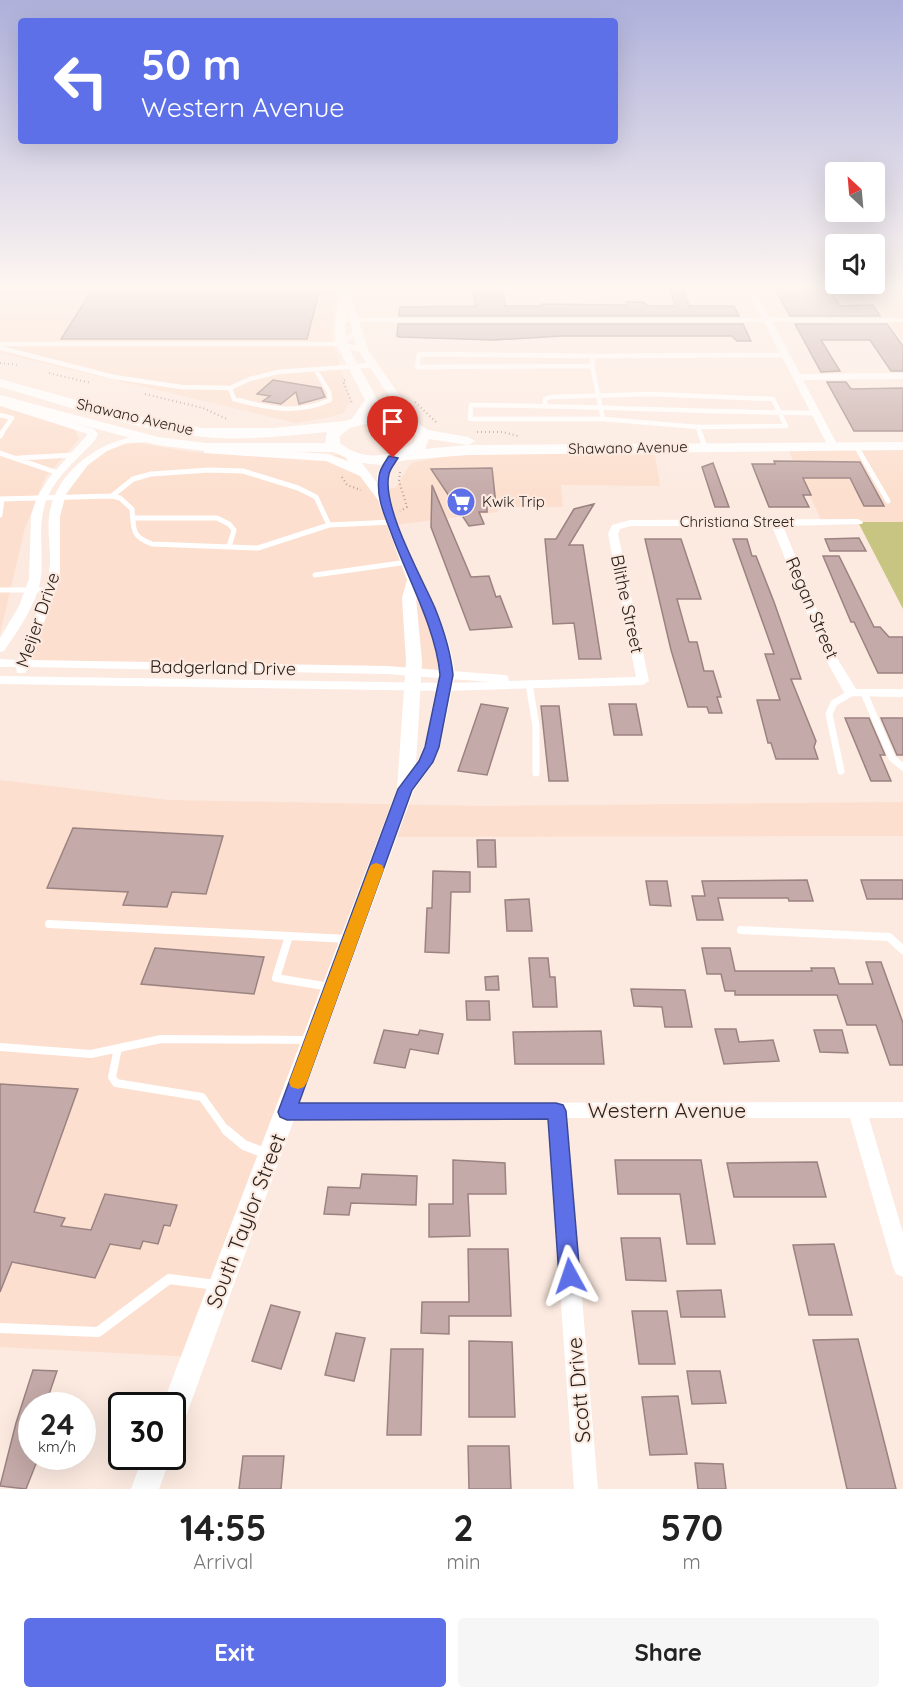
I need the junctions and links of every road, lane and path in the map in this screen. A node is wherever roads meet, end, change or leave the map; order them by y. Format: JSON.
{"nodes":[{"id":1,"x":40,"y":356,"type":"edge"},
{"id":2,"x":346,"y":356,"type":"edge"},
{"id":3,"x":367,"y":356,"type":"edge"},
{"id":4,"x":419,"y":356,"type":"edge"},
{"id":5,"x":593,"y":356,"type":"edge"},
{"id":6,"x":787,"y":356,"type":"edge"},
{"id":7,"x":373,"y":365,"type":"junction"},
{"id":8,"x":350,"y":366,"type":"junction"},
{"id":9,"x":592,"y":366,"type":"junction"},
{"id":10,"x":315,"y":369,"type":"junction"},
{"id":11,"x":903,"y":376,"type":"edge"},
{"id":12,"x":797,"y":377,"type":"junction"},
{"id":13,"x":0,"y":383,"type":"edge"},
{"id":14,"x":230,"y":388,"type":"junction"},
{"id":15,"x":600,"y":394,"type":"junction"},
{"id":16,"x":413,"y":399,"type":"dead end"},
{"id":17,"x":0,"y":401,"type":"edge"},
{"id":18,"x":545,"y":405,"type":"junction"},
{"id":19,"x":601,"y":405,"type":"junction"},
{"id":20,"x":699,"y":412,"type":"junction"},
{"id":21,"x":780,"y":413,"type":"junction"},
{"id":22,"x":816,"y":413,"type":"junction"},
{"id":23,"x":0,"y":415,"type":"edge"},
{"id":24,"x":603,"y":419,"type":"junction"},
{"id":25,"x":351,"y":422,"type":"junction"},
{"id":26,"x":443,"y":426,"type":"dead end"},
{"id":27,"x":700,"y":427,"type":"junction"},
{"id":28,"x":419,"y":429,"type":"junction"},
{"id":29,"x":470,"y":432,"type":"dead end"},
{"id":30,"x":503,"y":432,"type":"dead end"},
{"id":31,"x":0,"y":436,"type":"edge"},
{"id":32,"x":154,"y":440,"type":"junction"},
{"id":33,"x":834,"y":446,"type":"junction"},
{"id":34,"x":856,"y":446,"type":"junction"},
{"id":35,"x":903,"y":446,"type":"edge"},
{"id":36,"x":705,"y":447,"type":"junction"},
{"id":37,"x":334,"y":448,"type":"junction"},
{"id":38,"x":0,"y":453,"type":"edge"},
{"id":39,"x":74,"y":455,"type":"junction"},
{"id":40,"x":351,"y":457,"type":"junction"},
{"id":41,"x":400,"y":457,"type":"junction"},
{"id":42,"x":16,"y":458,"type":"junction"},
{"id":43,"x":58,"y":473,"type":"junction"},
{"id":44,"x":373,"y":485,"type":"junction"},
{"id":45,"x":112,"y":496,"type":"junction"},
{"id":46,"x":1,"y":499,"type":"edge"},
{"id":47,"x":40,"y":500,"type":"junction"},
{"id":48,"x":58,"y":500,"type":"junction"},
{"id":49,"x":384,"y":500,"type":"junction"},
{"id":50,"x":888,"y":501,"type":"dead end"},
{"id":51,"x":0,"y":515,"type":"edge"},
{"id":52,"x":133,"y":518,"type":"junction"},
{"id":53,"x":393,"y":522,"type":"junction"},
{"id":54,"x":776,"y":522,"type":"junction"},
{"id":55,"x":858,"y":522,"type":"dead end"},
{"id":56,"x":329,"y":525,"type":"junction"},
{"id":57,"x":616,"y":527,"type":"joint"},
{"id":58,"x":229,"y":547,"type":"junction"},
{"id":59,"x":408,"y":562,"type":"junction"},
{"id":60,"x":315,"y":575,"type":"dead end"},
{"id":61,"x":414,"y":580,"type":"junction"},
{"id":62,"x":0,"y":590,"type":"edge"},
{"id":63,"x":31,"y":590,"type":"junction"},
{"id":64,"x":49,"y":590,"type":"junction"},
{"id":65,"x":0,"y":648,"type":"edge"},
{"id":66,"x":0,"y":663,"type":"edge"},
{"id":67,"x":24,"y":663,"type":"junction"},
{"id":68,"x":412,"y":679,"type":"junction"},
{"id":69,"x":0,"y":680,"type":"edge"},
{"id":70,"x":17,"y":681,"type":"junction"},
{"id":71,"x":446,"y":681,"type":"junction"},
{"id":72,"x":558,"y":682,"type":"junction"},
{"id":73,"x":529,"y":684,"type":"junction"},
{"id":74,"x":858,"y":693,"type":"junction"},
{"id":75,"x":903,"y":693,"type":"edge"},
{"id":76,"x":903,"y":767,"type":"edge"},
{"id":77,"x":841,"y":771,"type":"dead end"},
{"id":78,"x":536,"y":773,"type":"dead end"},
{"id":79,"x":406,"y":789,"type":"junction"},
{"id":80,"x":50,"y":924,"type":"dead end"},
{"id":81,"x":741,"y":930,"type":"dead end"},
{"id":82,"x":289,"y":936,"type":"junction"},
{"id":83,"x":350,"y":940,"type":"junction"},
{"id":84,"x":903,"y":951,"type":"edge"},
{"id":85,"x":332,"y":988,"type":"junction"},
{"id":86,"x":313,"y":1040,"type":"junction"},
{"id":87,"x":0,"y":1047,"type":"edge"},
{"id":88,"x":118,"y":1048,"type":"junction"},
{"id":89,"x":857,"y":1110,"type":"junction"},
{"id":90,"x":903,"y":1110,"type":"edge"},
{"id":91,"x":556,"y":1111,"type":"junction"},
{"id":92,"x":287,"y":1112,"type":"junction"},
{"id":93,"x":270,"y":1155,"type":"junction"},
{"id":94,"x":903,"y":1267,"type":"edge"},
{"id":95,"x":221,"y":1286,"type":"junction"},
{"id":96,"x":0,"y":1328,"type":"edge"},
{"id":97,"x":181,"y":1392,"type":"edge"},
{"id":98,"x":152,"y":1470,"type":"edge"},
{"id":99,"x":145,"y":1489,"type":"edge"},
{"id":100,"x":586,"y":1489,"type":"edge"}],
"edges":[{"from":1,"to":14,"type":"lane"},
{"from":2,"to":8,"type":"street"},
{"from":3,"to":7,"type":"street"},
{"from":4,"to":9,"type":"lane"},
{"from":5,"to":9,"type":"lane"},
{"from":6,"to":12,"type":"street"},
{"from":7,"to":8,"type":"lane"},
{"from":7,"to":28,"type":"street"},
{"from":8,"to":10,"type":"lane"},
{"from":8,"to":25,"type":"street"},
{"from":9,"to":15,"type":"lane"},
{"from":10,"to":14,"type":"lane"},
{"from":10,"to":14,"type":"lane"},
{"from":11,"to":12,"type":"street"},
{"from":12,"to":22,"type":"street"},
{"from":13,"to":25,"type":"main road","name":"Shawano Avenue"},
{"from":15,"to":18,"type":"lane"},
{"from":15,"to":19,"type":"lane"},
{"from":15,"to":21,"type":"lane"},
{"from":16,"to":26,"type":"path"},
{"from":17,"to":32,"type":"main road","name":"Shawano Avenue"},
{"from":17,"to":39,"type":"street","name":"Meijer Drive"},
{"from":18,"to":19,"type":"lane"},
{"from":18,"to":24,"type":"lane"},
{"from":19,"to":20,"type":"lane"},
{"from":19,"to":24,"type":"lane"},
{"from":20,"to":21,"type":"lane"},
{"from":20,"to":27,"type":"lane"},
{"from":21,"to":22,"type":"lane"},
{"from":21,"to":27,"type":"lane"},
{"from":22,"to":33,"type":"street"},
{"from":23,"to":31,"type":"lane"},
{"from":24,"to":27,"type":"lane"},
{"from":25,"to":28,"type":"main road","name":"Shawano Avenue"},
{"from":25,"to":37,"type":"main road"},
{"from":27,"to":36,"type":"lane"},
{"from":28,"to":36,"type":"main road","name":"Shawano Avenue"},
{"from":28,"to":41,"type":"main road"},
{"from":29,"to":30,"type":"path"},
{"from":32,"to":37,"type":"main road","name":"Shawano Avenue"},
{"from":32,"to":44,"type":"street"},
{"from":32,"to":48,"type":"street","name":"Meijer Drive"},
{"from":33,"to":34,"type":"main road","name":"Shawano Avenue"},
{"from":33,"to":36,"type":"main road","name":"Shawano Avenue"},
{"from":34,"to":35,"type":"main road","name":"Shawano Avenue"},
{"from":34,"to":50,"type":"lane"},
{"from":36,"to":41,"type":"main road","name":"Shawano Avenue"},
{"from":37,"to":40,"type":"main road"},
{"from":38,"to":42,"type":"lane"},
{"from":39,"to":42,"type":"lane"},
{"from":39,"to":43,"type":"street","name":"Meijer Drive"},
{"from":40,"to":41,"type":"main road","name":"Shawano Avenue"},
{"from":40,"to":44,"type":"street","name":"South Taylor Street"},
{"from":41,"to":49,"type":"street","name":"South Taylor Street"},
{"from":42,"to":43,"type":"lane"},
{"from":43,"to":47,"type":"street","name":"Meijer Drive"},
{"from":44,"to":49,"type":"street","name":"South Taylor Street"},
{"from":45,"to":48,"type":"lane"},
{"from":45,"to":52,"type":"lane"},
{"from":45,"to":56,"type":"lane"},
{"from":46,"to":47,"type":"lane"},
{"from":46,"to":51,"type":"lane"},
{"from":47,"to":48,"type":"lane"},
{"from":47,"to":63,"type":"street","name":"Meijer Drive"},
{"from":48,"to":64,"type":"street","name":"Meijer Drive"},
{"from":49,"to":53,"type":"street","name":"South Taylor Street"},
{"from":52,"to":58,"type":"lane"},
{"from":52,"to":58,"type":"lane"},
{"from":53,"to":56,"type":"lane"},
{"from":53,"to":59,"type":"street","name":"South Taylor Street"},
{"from":54,"to":55,"type":"street","name":"Christiana Street"},
{"from":54,"to":57,"type":"street","name":"Christiana Street"},
{"from":54,"to":74,"type":"street","name":"Regan Street"},
{"from":56,"to":58,"type":"lane"},
{"from":57,"to":72,"type":"street","name":"Blithe Street"},
{"from":59,"to":60,"type":"lane"},
{"from":59,"to":61,"type":"street","name":"South Taylor Street"},
{"from":61,"to":68,"type":"street","name":"South Taylor Street"},
{"from":61,"to":71,"type":"street","name":"South Taylor Street"},
{"from":62,"to":63,"type":"lane"},
{"from":63,"to":64,"type":"lane"},
{"from":63,"to":65,"type":"street","name":"Meijer Drive"},
{"from":64,"to":67,"type":"street","name":"Meijer Drive"},
{"from":66,"to":67,"type":"street","name":"Badgerland Drive"},
{"from":67,"to":68,"type":"street","name":"Badgerland Drive"},
{"from":67,"to":70,"type":"street","name":"Meijer Drive"},
{"from":68,"to":70,"type":"street","name":"Badgerland Drive"},
{"from":68,"to":71,"type":"street","name":"Badgerland Drive"},
{"from":68,"to":79,"type":"street","name":"South Taylor Street"},
{"from":69,"to":70,"type":"street","name":"Badgerland Drive"},
{"from":71,"to":72,"type":"street"},
{"from":71,"to":73,"type":"street"},
{"from":71,"to":79,"type":"street","name":"South Taylor Street"},
{"from":72,"to":73,"type":"street"},
{"from":73,"to":78,"type":"lane"},
{"from":74,"to":75,"type":"street"},
{"from":74,"to":76,"type":"lane"},
{"from":74,"to":77,"type":"lane"},
{"from":79,"to":83,"type":"street","name":"South Taylor Street"},
{"from":80,"to":82,"type":"lane"},
{"from":81,"to":84,"type":"lane"},
{"from":82,"to":83,"type":"lane"},
{"from":82,"to":85,"type":"lane"},
{"from":83,"to":85,"type":"street","name":"South Taylor Street"},
{"from":85,"to":86,"type":"street","name":"South Taylor Street"},
{"from":86,"to":88,"type":"lane"},
{"from":86,"to":92,"type":"street","name":"South Taylor Street"},
{"from":87,"to":88,"type":"lane"},
{"from":88,"to":93,"type":"lane"},
{"from":89,"to":90,"type":"street","name":"Western Avenue"},
{"from":89,"to":91,"type":"street","name":"Western Avenue"},
{"from":89,"to":94,"type":"street"},
{"from":91,"to":92,"type":"street","name":"Western Avenue"},
{"from":91,"to":100,"type":"street","name":"Scott Drive"},
{"from":92,"to":93,"type":"street","name":"South Taylor Street"},
{"from":93,"to":95,"type":"street","name":"South Taylor Street"},
{"from":95,"to":96,"type":"lane"},
{"from":95,"to":97,"type":"street","name":"South Taylor Street"},
{"from":98,"to":99,"type":"street"}]}
